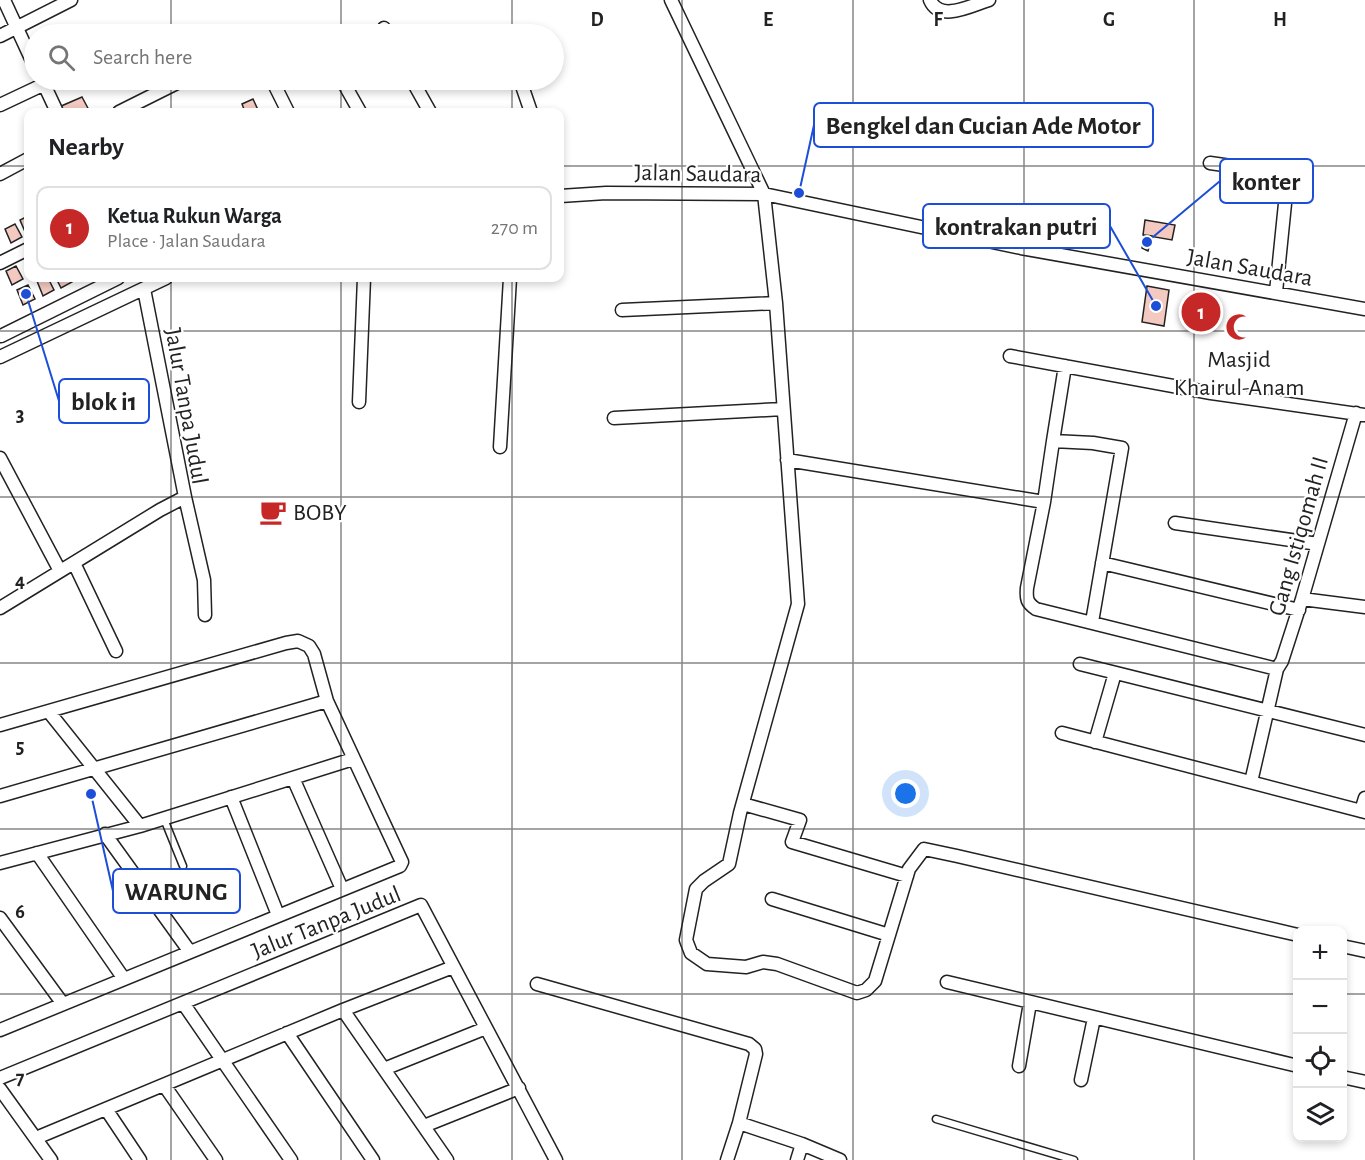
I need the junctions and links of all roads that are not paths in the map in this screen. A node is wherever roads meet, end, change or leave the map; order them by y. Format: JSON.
{"nodes":[{"id":1,"x":4,"y":0,"type":"edge"},
{"id":2,"x":71,"y":0,"type":"edge"},
{"id":3,"x":671,"y":0,"type":"edge"},
{"id":4,"x":930,"y":0,"type":"edge"},
{"id":5,"x":989,"y":0,"type":"edge"},
{"id":6,"x":25,"y":24,"type":"edge"},
{"id":7,"x":24,"y":25,"type":"edge"},
{"id":8,"x":16,"y":29,"type":"junction"},
{"id":9,"x":0,"y":36,"type":"edge"},
{"id":10,"x":24,"y":45,"type":"edge"},
{"id":11,"x":29,"y":90,"type":"edge"},
{"id":12,"x":49,"y":90,"type":"edge"},
{"id":13,"x":163,"y":90,"type":"edge"},
{"id":14,"x":277,"y":90,"type":"edge"},
{"id":15,"x":348,"y":90,"type":"edge"},
{"id":16,"x":418,"y":90,"type":"edge"},
{"id":17,"x":523,"y":90,"type":"edge"},
{"id":18,"x":0,"y":105,"type":"edge"},
{"id":19,"x":56,"y":108,"type":"edge"},
{"id":20,"x":127,"y":108,"type":"edge"},
{"id":21,"x":286,"y":108,"type":"edge"},
{"id":22,"x":358,"y":108,"type":"edge"},
{"id":23,"x":428,"y":108,"type":"edge"},
{"id":24,"x":530,"y":108,"type":"edge"},
{"id":25,"x":24,"y":161,"type":"edge"},
{"id":26,"x":1210,"y":163,"type":"dead end"},
{"id":27,"x":0,"y":174,"type":"edge"},
{"id":28,"x":764,"y":194,"type":"junction"},
{"id":29,"x":564,"y":196,"type":"edge"},
{"id":30,"x":24,"y":251,"type":"edge"},
{"id":31,"x":0,"y":263,"type":"edge"},
{"id":32,"x":110,"y":282,"type":"edge"},
{"id":33,"x":158,"y":282,"type":"edge"},
{"id":34,"x":364,"y":282,"type":"edge"},
{"id":35,"x":510,"y":282,"type":"edge"},
{"id":36,"x":144,"y":289,"type":"junction"},
{"id":37,"x":1276,"y":292,"type":"junction"},
{"id":38,"x":776,"y":303,"type":"junction"},
{"id":39,"x":1365,"y":309,"type":"edge"},
{"id":40,"x":622,"y":310,"type":"dead end"},
{"id":41,"x":0,"y":336,"type":"edge"},
{"id":42,"x":4,"y":355,"type":"edge"},
{"id":43,"x":1010,"y":356,"type":"dead end"},
{"id":44,"x":1065,"y":366,"type":"junction"},
{"id":45,"x":359,"y":402,"type":"dead end"},
{"id":46,"x":783,"y":409,"type":"junction"},
{"id":47,"x":1360,"y":414,"type":"edge"},
{"id":48,"x":614,"y":418,"type":"dead end"},
{"id":49,"x":1053,"y":441,"type":"junction"},
{"id":50,"x":500,"y":447,"type":"dead end"},
{"id":51,"x":0,"y":458,"type":"edge"},
{"id":52,"x":787,"y":460,"type":"junction"},
{"id":53,"x":185,"y":497,"type":"junction"},
{"id":54,"x":1044,"y":502,"type":"junction"},
{"id":55,"x":1174,"y":523,"type":"dead end"},
{"id":56,"x":1318,"y":544,"type":"junction"},
{"id":57,"x":74,"y":563,"type":"junction"},
{"id":58,"x":1102,"y":563,"type":"junction"},
{"id":59,"x":60,"y":571,"type":"junction"},
{"id":60,"x":1300,"y":604,"type":"junction"},
{"id":61,"x":1365,"y":607,"type":"edge"},
{"id":62,"x":0,"y":608,"type":"edge"},
{"id":63,"x":205,"y":615,"type":"dead end"},
{"id":64,"x":1092,"y":622,"type":"junction"},
{"id":65,"x":116,"y":651,"type":"dead end"},
{"id":66,"x":1080,"y":664,"type":"dead end"},
{"id":67,"x":1277,"y":669,"type":"junction"},
{"id":68,"x":1115,"y":673,"type":"junction"},
{"id":69,"x":327,"y":701,"type":"junction"},
{"id":70,"x":1268,"y":711,"type":"junction"},
{"id":71,"x":49,"y":712,"type":"junction"},
{"id":72,"x":0,"y":725,"type":"edge"},
{"id":73,"x":1062,"y":733,"type":"dead end"},
{"id":74,"x":1365,"y":735,"type":"edge"},
{"id":75,"x":1095,"y":742,"type":"junction"},
{"id":76,"x":353,"y":759,"type":"junction"},
{"id":77,"x":94,"y":768,"type":"junction"},
{"id":78,"x":293,"y":778,"type":"junction"},
{"id":79,"x":1251,"y":782,"type":"junction"},
{"id":80,"x":0,"y":796,"type":"edge"},
{"id":81,"x":231,"y":797,"type":"junction"},
{"id":82,"x":1365,"y":798,"type":"edge"},
{"id":83,"x":743,"y":804,"type":"junction"},
{"id":84,"x":1363,"y":811,"type":"edge"},
{"id":85,"x":164,"y":818,"type":"junction"},
{"id":86,"x":140,"y":826,"type":"junction"},
{"id":87,"x":105,"y":834,"type":"junction"},
{"id":88,"x":37,"y":853,"type":"junction"},
{"id":89,"x":0,"y":863,"type":"edge"},
{"id":90,"x":183,"y":866,"type":"dead end"},
{"id":91,"x":907,"y":876,"type":"junction"},
{"id":92,"x":342,"y":889,"type":"junction"},
{"id":93,"x":772,"y":899,"type":"dead end"},
{"id":94,"x":278,"y":915,"type":"junction"},
{"id":95,"x":0,"y":918,"type":"edge"},
{"id":96,"x":1293,"y":934,"type":"edge"},
{"id":97,"x":889,"y":935,"type":"junction"},
{"id":98,"x":1347,"y":947,"type":"edge"},
{"id":99,"x":1365,"y":951,"type":"edge"},
{"id":100,"x":190,"y":952,"type":"junction"},
{"id":101,"x":453,"y":967,"type":"junction"},
{"id":102,"x":124,"y":979,"type":"junction"},
{"id":103,"x":947,"y":982,"type":"dead end"},
{"id":104,"x":537,"y":984,"type":"dead end"},
{"id":105,"x":183,"y":1003,"type":"junction"},
{"id":106,"x":1030,"y":1003,"type":"junction"},
{"id":107,"x":63,"y":1004,"type":"junction"},
{"id":108,"x":343,"y":1010,"type":"junction"},
{"id":109,"x":1094,"y":1018,"type":"junction"},
{"id":110,"x":486,"y":1028,"type":"junction"},
{"id":111,"x":0,"y":1030,"type":"edge"},
{"id":112,"x":287,"y":1033,"type":"junction"},
{"id":113,"x":221,"y":1061,"type":"junction"},
{"id":114,"x":1293,"y":1065,"type":"edge"},
{"id":115,"x":1019,"y":1066,"type":"dead end"},
{"id":116,"x":384,"y":1069,"type":"junction"},
{"id":117,"x":0,"y":1078,"type":"edge"},
{"id":118,"x":1347,"y":1078,"type":"edge"},
{"id":119,"x":1081,"y":1080,"type":"dead end"},
{"id":120,"x":1365,"y":1082,"type":"edge"},
{"id":121,"x":164,"y":1085,"type":"junction"},
{"id":122,"x":519,"y":1088,"type":"junction"},
{"id":123,"x":0,"y":1089,"type":"edge"},
{"id":124,"x":106,"y":1109,"type":"junction"},
{"id":125,"x":936,"y":1119,"type":"dead end"},
{"id":126,"x":739,"y":1123,"type":"junction"},
{"id":127,"x":424,"y":1126,"type":"junction"},
{"id":128,"x":36,"y":1138,"type":"junction"},
{"id":129,"x":802,"y":1144,"type":"junction"},
{"id":130,"x":51,"y":1160,"type":"edge"},
{"id":131,"x":140,"y":1160,"type":"edge"},
{"id":132,"x":216,"y":1160,"type":"edge"},
{"id":133,"x":291,"y":1160,"type":"edge"},
{"id":134,"x":373,"y":1160,"type":"edge"},
{"id":135,"x":447,"y":1160,"type":"edge"},
{"id":136,"x":556,"y":1160,"type":"edge"},
{"id":137,"x":727,"y":1160,"type":"edge"},
{"id":138,"x":797,"y":1160,"type":"edge"},
{"id":139,"x":840,"y":1160,"type":"edge"},
{"id":140,"x":1074,"y":1160,"type":"edge"}],
"edges":[{"from":1,"to":8,"type":"street"},
{"from":2,"to":6,"type":"street"},
{"from":3,"to":28,"type":"street"},
{"from":4,"to":5,"type":"street"},
{"from":7,"to":8,"type":"street"},
{"from":8,"to":9,"type":"street"},
{"from":8,"to":10,"type":"street"},
{"from":11,"to":18,"type":"street"},
{"from":12,"to":19,"type":"street"},
{"from":13,"to":20,"type":"street"},
{"from":14,"to":21,"type":"street"},
{"from":15,"to":22,"type":"street"},
{"from":16,"to":23,"type":"street"},
{"from":17,"to":24,"type":"street"},
{"from":25,"to":27,"type":"street"},
{"from":26,"to":37,"type":"street"},
{"from":28,"to":29,"type":"street","name":"Jalan Saudara"},
{"from":28,"to":37,"type":"street","name":"Jalan Saudara"},
{"from":28,"to":38,"type":"street"},
{"from":30,"to":31,"type":"street"},
{"from":32,"to":41,"type":"street"},
{"from":33,"to":36,"type":"street"},
{"from":34,"to":45,"type":"street"},
{"from":35,"to":50,"type":"street"},
{"from":36,"to":42,"type":"street"},
{"from":36,"to":53,"type":"street","name":"Jalur Tanpa Judul"},
{"from":37,"to":39,"type":"street","name":"Jalan Saudara"},
{"from":38,"to":40,"type":"street"},
{"from":38,"to":46,"type":"street"},
{"from":41,"to":42,"type":"street"},
{"from":43,"to":44,"type":"street"},
{"from":44,"to":47,"type":"street"},
{"from":44,"to":49,"type":"street"},
{"from":46,"to":48,"type":"street"},
{"from":46,"to":52,"type":"street"},
{"from":47,"to":56,"type":"street","name":"Gang Istiqomah II"},
{"from":49,"to":54,"type":"street"},
{"from":49,"to":58,"type":"street"},
{"from":51,"to":59,"type":"street"},
{"from":52,"to":54,"type":"street"},
{"from":52,"to":83,"type":"street"},
{"from":53,"to":57,"type":"street","name":"Jalur Tanpa Judul"},
{"from":53,"to":63,"type":"street"},
{"from":54,"to":64,"type":"street"},
{"from":55,"to":56,"type":"street"},
{"from":56,"to":60,"type":"street","name":"Gang Istiqomah II"},
{"from":57,"to":59,"type":"street","name":"Jalur Tanpa Judul"},
{"from":57,"to":65,"type":"street"},
{"from":58,"to":60,"type":"street"},
{"from":58,"to":64,"type":"street"},
{"from":59,"to":62,"type":"street","name":"Jalur Tanpa Judul"},
{"from":60,"to":61,"type":"street"},
{"from":60,"to":67,"type":"street","name":"Gang Istiqomah II"},
{"from":64,"to":67,"type":"street"},
{"from":66,"to":68,"type":"street"},
{"from":67,"to":70,"type":"street","name":"Gang Istiqomah II"},
{"from":68,"to":70,"type":"street"},
{"from":68,"to":75,"type":"street"},
{"from":69,"to":71,"type":"street","name":"Jalur Tanpa Judul"},
{"from":69,"to":76,"type":"street","name":"Jalur Tanpa Judul"},
{"from":69,"to":77,"type":"street"},
{"from":70,"to":74,"type":"street"},
{"from":70,"to":79,"type":"street","name":"Gang Istiqomah II"},
{"from":71,"to":72,"type":"street","name":"Jalur Tanpa Judul"},
{"from":71,"to":77,"type":"street"},
{"from":73,"to":75,"type":"street"},
{"from":75,"to":79,"type":"street"},
{"from":76,"to":78,"type":"street"},
{"from":76,"to":92,"type":"street","name":"Jalur Tanpa Judul"},
{"from":77,"to":80,"type":"street"},
{"from":77,"to":86,"type":"street"},
{"from":78,"to":81,"type":"street"},
{"from":78,"to":92,"type":"street","name":"Jalur Tanpa Judul"},
{"from":79,"to":84,"type":"street"},
{"from":81,"to":85,"type":"street"},
{"from":81,"to":94,"type":"street","name":"Jalur Tanpa Judul"},
{"from":82,"to":84,"type":"street"},
{"from":83,"to":91,"type":"street"},
{"from":83,"to":97,"type":"street"},
{"from":85,"to":86,"type":"street"},
{"from":85,"to":90,"type":"lane"},
{"from":86,"to":87,"type":"street"},
{"from":87,"to":88,"type":"street"},
{"from":87,"to":100,"type":"street"},
{"from":88,"to":89,"type":"street"},
{"from":88,"to":102,"type":"street"},
{"from":91,"to":96,"type":"street"},
{"from":91,"to":97,"type":"street"},
{"from":92,"to":94,"type":"street","name":"Jalur Tanpa Judul"},
{"from":93,"to":97,"type":"street"},
{"from":94,"to":100,"type":"street","name":"Jalur Tanpa Judul"},
{"from":95,"to":107,"type":"street"},
{"from":98,"to":99,"type":"street"},
{"from":100,"to":102,"type":"street","name":"Jalur Tanpa Judul"},
{"from":101,"to":105,"type":"street","name":"Jalur Tanpa Judul"},
{"from":101,"to":108,"type":"street"},
{"from":101,"to":110,"type":"street","name":"Jalur Tanpa Judul"},
{"from":102,"to":107,"type":"street","name":"Jalur Tanpa Judul"},
{"from":103,"to":106,"type":"street"},
{"from":104,"to":126,"type":"street"},
{"from":105,"to":113,"type":"street"},
{"from":105,"to":117,"type":"street","name":"Jalur Tanpa Judul"},
{"from":106,"to":109,"type":"street"},
{"from":106,"to":115,"type":"street"},
{"from":107,"to":111,"type":"street","name":"Jalur Tanpa Judul"},
{"from":108,"to":112,"type":"street"},
{"from":108,"to":116,"type":"street"},
{"from":109,"to":114,"type":"street"},
{"from":109,"to":119,"type":"street"},
{"from":110,"to":116,"type":"street"},
{"from":110,"to":122,"type":"street","name":"Jalur Tanpa Judul"},
{"from":112,"to":113,"type":"street"},
{"from":112,"to":134,"type":"street"},
{"from":113,"to":121,"type":"street"},
{"from":113,"to":133,"type":"street"},
{"from":116,"to":127,"type":"street"},
{"from":118,"to":120,"type":"street"},
{"from":121,"to":124,"type":"street"},
{"from":121,"to":132,"type":"street"},
{"from":122,"to":127,"type":"street"},
{"from":122,"to":136,"type":"street","name":"Jalur Tanpa Judul"},
{"from":123,"to":128,"type":"street"},
{"from":124,"to":128,"type":"street"},
{"from":124,"to":131,"type":"street"},
{"from":125,"to":140,"type":"lane"},
{"from":126,"to":129,"type":"street"},
{"from":126,"to":137,"type":"street"},
{"from":127,"to":135,"type":"street"},
{"from":128,"to":130,"type":"street"},
{"from":129,"to":138,"type":"street"},
{"from":129,"to":139,"type":"street"}]}
